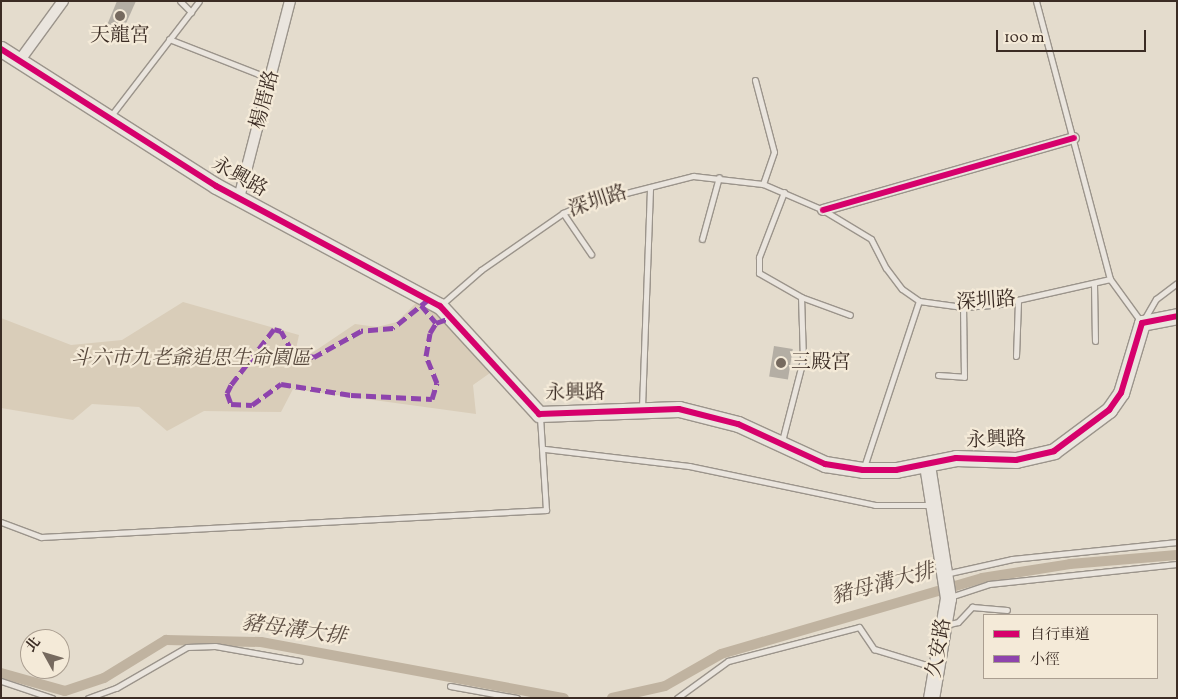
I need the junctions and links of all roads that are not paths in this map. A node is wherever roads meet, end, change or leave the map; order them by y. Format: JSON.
{"nodes":[{"id":1,"x":63,"y":1,"type":"edge"},
{"id":2,"x":180,"y":1,"type":"edge"},
{"id":3,"x":199,"y":1,"type":"edge"},
{"id":4,"x":290,"y":1,"type":"edge"},
{"id":5,"x":1036,"y":1,"type":"edge"},
{"id":6,"x":191,"y":12,"type":"junction"},
{"id":7,"x":169,"y":38,"type":"junction"},
{"id":8,"x":1,"y":49,"type":"edge"},
{"id":9,"x":20,"y":60,"type":"junction"},
{"id":10,"x":272,"y":80,"type":"junction"},
{"id":11,"x":755,"y":80,"type":"dead end"},
{"id":12,"x":110,"y":118,"type":"junction"},
{"id":13,"x":1074,"y":138,"type":"junction"},
{"id":14,"x":719,"y":176,"type":"junction"},
{"id":15,"x":763,"y":184,"type":"junction"},
{"id":16,"x":650,"y":187,"type":"junction"},
{"id":17,"x":784,"y":192,"type":"junction"},
{"id":18,"x":238,"y":198,"type":"junction"},
{"id":19,"x":823,"y":210,"type":"junction"},
{"id":20,"x":563,"y":213,"type":"junction"},
{"id":21,"x":702,"y":239,"type":"dead end"},
{"id":22,"x":591,"y":254,"type":"dead end"},
{"id":23,"x":1110,"y":278,"type":"junction"},
{"id":24,"x":1177,"y":283,"type":"edge"},
{"id":25,"x":1094,"y":284,"type":"junction"},
{"id":26,"x":801,"y":297,"type":"junction"},
{"id":27,"x":919,"y":301,"type":"junction"},
{"id":28,"x":1018,"y":301,"type":"junction"},
{"id":29,"x":440,"y":306,"type":"junction"},
{"id":30,"x":963,"y":307,"type":"junction"},
{"id":31,"x":850,"y":315,"type":"dead end"},
{"id":32,"x":1177,"y":316,"type":"edge"},
{"id":33,"x":1142,"y":323,"type":"junction"},
{"id":34,"x":1095,"y":341,"type":"dead end"},
{"id":35,"x":1016,"y":356,"type":"dead end"},
{"id":36,"x":938,"y":375,"type":"dead end"},
{"id":37,"x":642,"y":407,"type":"junction"},
{"id":38,"x":540,"y":414,"type":"junction"},
{"id":39,"x":781,"y":444,"type":"junction"},
{"id":40,"x":545,"y":449,"type":"junction"},
{"id":41,"x":927,"y":465,"type":"junction"},
{"id":42,"x":863,"y":470,"type":"junction"},
{"id":43,"x":933,"y":505,"type":"junction"},
{"id":44,"x":1,"y":522,"type":"edge"},
{"id":45,"x":1177,"y":542,"type":"edge"},
{"id":46,"x":1177,"y":564,"type":"edge"},
{"id":47,"x":944,"y":574,"type":"junction"},
{"id":48,"x":948,"y":598,"type":"junction"},
{"id":49,"x":1007,"y":610,"type":"dead end"},
{"id":50,"x":944,"y":625,"type":"junction"},
{"id":51,"x":300,"y":661,"type":"dead end"},
{"id":52,"x":936,"y":668,"type":"junction"},
{"id":53,"x":1,"y":680,"type":"edge"},
{"id":54,"x":450,"y":686,"type":"dead end"},
{"id":55,"x":52,"y":698,"type":"edge"},
{"id":56,"x":88,"y":698,"type":"edge"},
{"id":57,"x":517,"y":698,"type":"edge"},
{"id":58,"x":677,"y":698,"type":"edge"},
{"id":59,"x":931,"y":698,"type":"edge"}],
"edges":[{"from":1,"to":9,"type":"street"},
{"from":2,"to":6,"type":"lane"},
{"from":3,"to":6,"type":"lane"},
{"from":4,"to":10,"type":"street","name":"楊厝路"},
{"from":5,"to":13,"type":"lane"},
{"from":6,"to":7,"type":"lane"},
{"from":7,"to":10,"type":"lane"},
{"from":7,"to":12,"type":"lane"},
{"from":8,"to":9,"type":"street","name":"永興路"},
{"from":9,"to":12,"type":"street","name":"永興路"},
{"from":10,"to":18,"type":"street","name":"楊厝路"},
{"from":11,"to":15,"type":"lane"},
{"from":12,"to":18,"type":"street","name":"永興路"},
{"from":13,"to":19,"type":"street"},
{"from":13,"to":23,"type":"lane"},
{"from":14,"to":15,"type":"lane","name":"深圳路"},
{"from":14,"to":16,"type":"lane","name":"深圳路"},
{"from":14,"to":21,"type":"lane"},
{"from":15,"to":17,"type":"lane","name":"深圳路"},
{"from":16,"to":20,"type":"lane","name":"深圳路"},
{"from":16,"to":37,"type":"lane"},
{"from":17,"to":19,"type":"lane","name":"深圳路"},
{"from":17,"to":26,"type":"lane"},
{"from":18,"to":29,"type":"street","name":"永興路"},
{"from":19,"to":27,"type":"lane","name":"深圳路"},
{"from":20,"to":22,"type":"lane"},
{"from":20,"to":29,"type":"lane","name":"深圳路"},
{"from":23,"to":25,"type":"lane","name":"深圳路"},
{"from":23,"to":33,"type":"lane"},
{"from":24,"to":33,"type":"lane"},
{"from":25,"to":28,"type":"lane","name":"深圳路"},
{"from":25,"to":34,"type":"lane"},
{"from":26,"to":31,"type":"lane"},
{"from":26,"to":39,"type":"lane"},
{"from":27,"to":30,"type":"lane","name":"深圳路"},
{"from":27,"to":42,"type":"lane"},
{"from":28,"to":30,"type":"lane","name":"深圳路"},
{"from":28,"to":35,"type":"lane"},
{"from":29,"to":38,"type":"street","name":"永興路"},
{"from":30,"to":36,"type":"lane"},
{"from":32,"to":33,"type":"street"},
{"from":33,"to":41,"type":"street","name":"永興路"},
{"from":37,"to":38,"type":"street","name":"永興路"},
{"from":37,"to":39,"type":"street","name":"永興路"},
{"from":38,"to":40,"type":"lane"},
{"from":39,"to":42,"type":"street","name":"永興路"},
{"from":40,"to":43,"type":"lane"},
{"from":40,"to":44,"type":"lane"},
{"from":41,"to":42,"type":"street","name":"永興路"},
{"from":41,"to":43,"type":"street","name":"久安路"},
{"from":43,"to":47,"type":"street","name":"久安路"},
{"from":45,"to":47,"type":"lane"},
{"from":46,"to":48,"type":"lane"},
{"from":47,"to":48,"type":"street","name":"久安路"},
{"from":48,"to":50,"type":"street","name":"久安路"},
{"from":49,"to":50,"type":"lane"},
{"from":50,"to":52,"type":"street","name":"久安路"},
{"from":51,"to":56,"type":"lane"},
{"from":52,"to":58,"type":"lane"},
{"from":52,"to":59,"type":"street","name":"久安路"},
{"from":53,"to":55,"type":"lane"},
{"from":54,"to":57,"type":"lane"}]}
